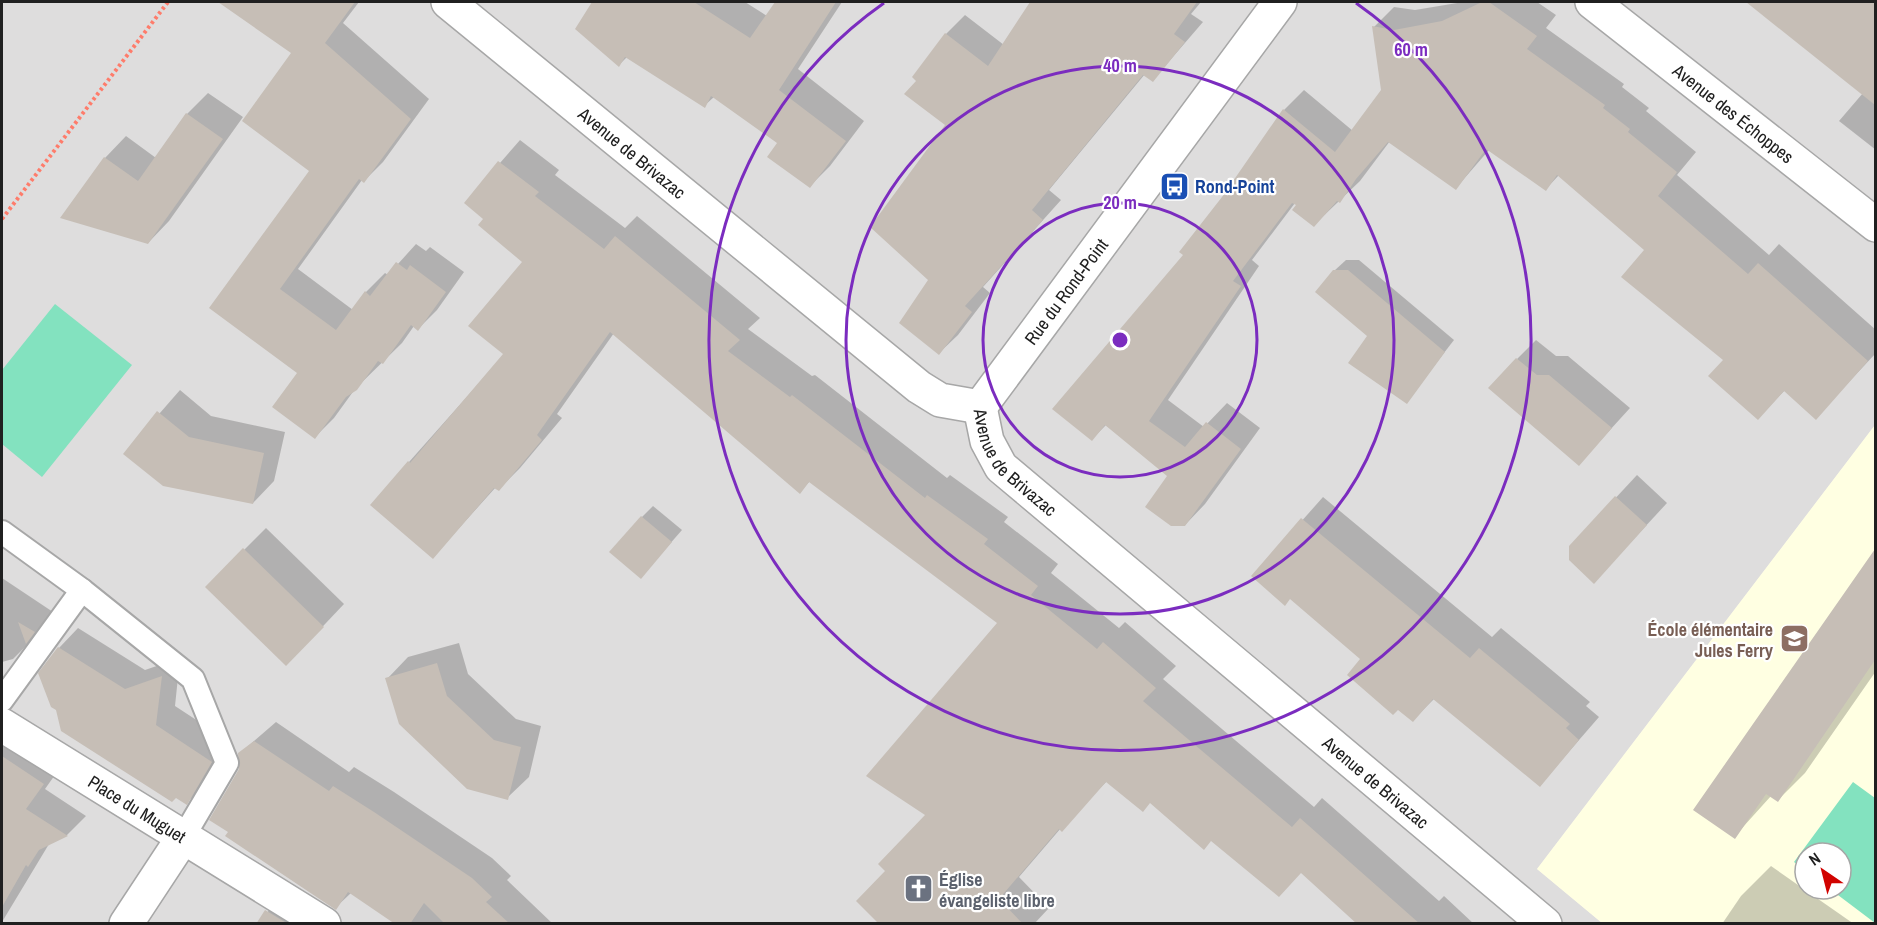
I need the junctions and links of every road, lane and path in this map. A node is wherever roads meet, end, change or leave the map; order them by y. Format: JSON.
{"nodes":[{"id":1,"x":168,"y":2,"type":"edge"},
{"id":2,"x":448,"y":2,"type":"edge"},
{"id":3,"x":1280,"y":2,"type":"edge"},
{"id":4,"x":1592,"y":2,"type":"edge"},
{"id":5,"x":2,"y":219,"type":"edge"},
{"id":6,"x":1875,"y":225,"type":"edge"},
{"id":7,"x":980,"y":406,"type":"junction"},
{"id":8,"x":2,"y":532,"type":"edge"},
{"id":9,"x":82,"y":590,"type":"junction"},
{"id":10,"x":2,"y":700,"type":"edge"},
{"id":11,"x":2,"y":725,"type":"edge"},
{"id":12,"x":184,"y":836,"type":"junction"},
{"id":13,"x":126,"y":924,"type":"edge"},
{"id":14,"x":324,"y":924,"type":"edge"},
{"id":15,"x":1545,"y":924,"type":"edge"}],
"edges":[{"from":1,"to":5,"type":"path"},
{"from":2,"to":7,"type":"street","name":"Avenue de Brivazac"},
{"from":3,"to":7,"type":"street","name":"Rue du Rond-Point"},
{"from":4,"to":6,"type":"street","name":"Avenue des Échoppes"},
{"from":7,"to":15,"type":"street","name":"Avenue de Brivazac"},
{"from":8,"to":9,"type":"lane"},
{"from":9,"to":10,"type":"lane"},
{"from":9,"to":12,"type":"lane"},
{"from":11,"to":12,"type":"street","name":"Place du Muguet"},
{"from":12,"to":13,"type":"street","name":"Place du Muguet"},
{"from":12,"to":14,"type":"street"}]}
